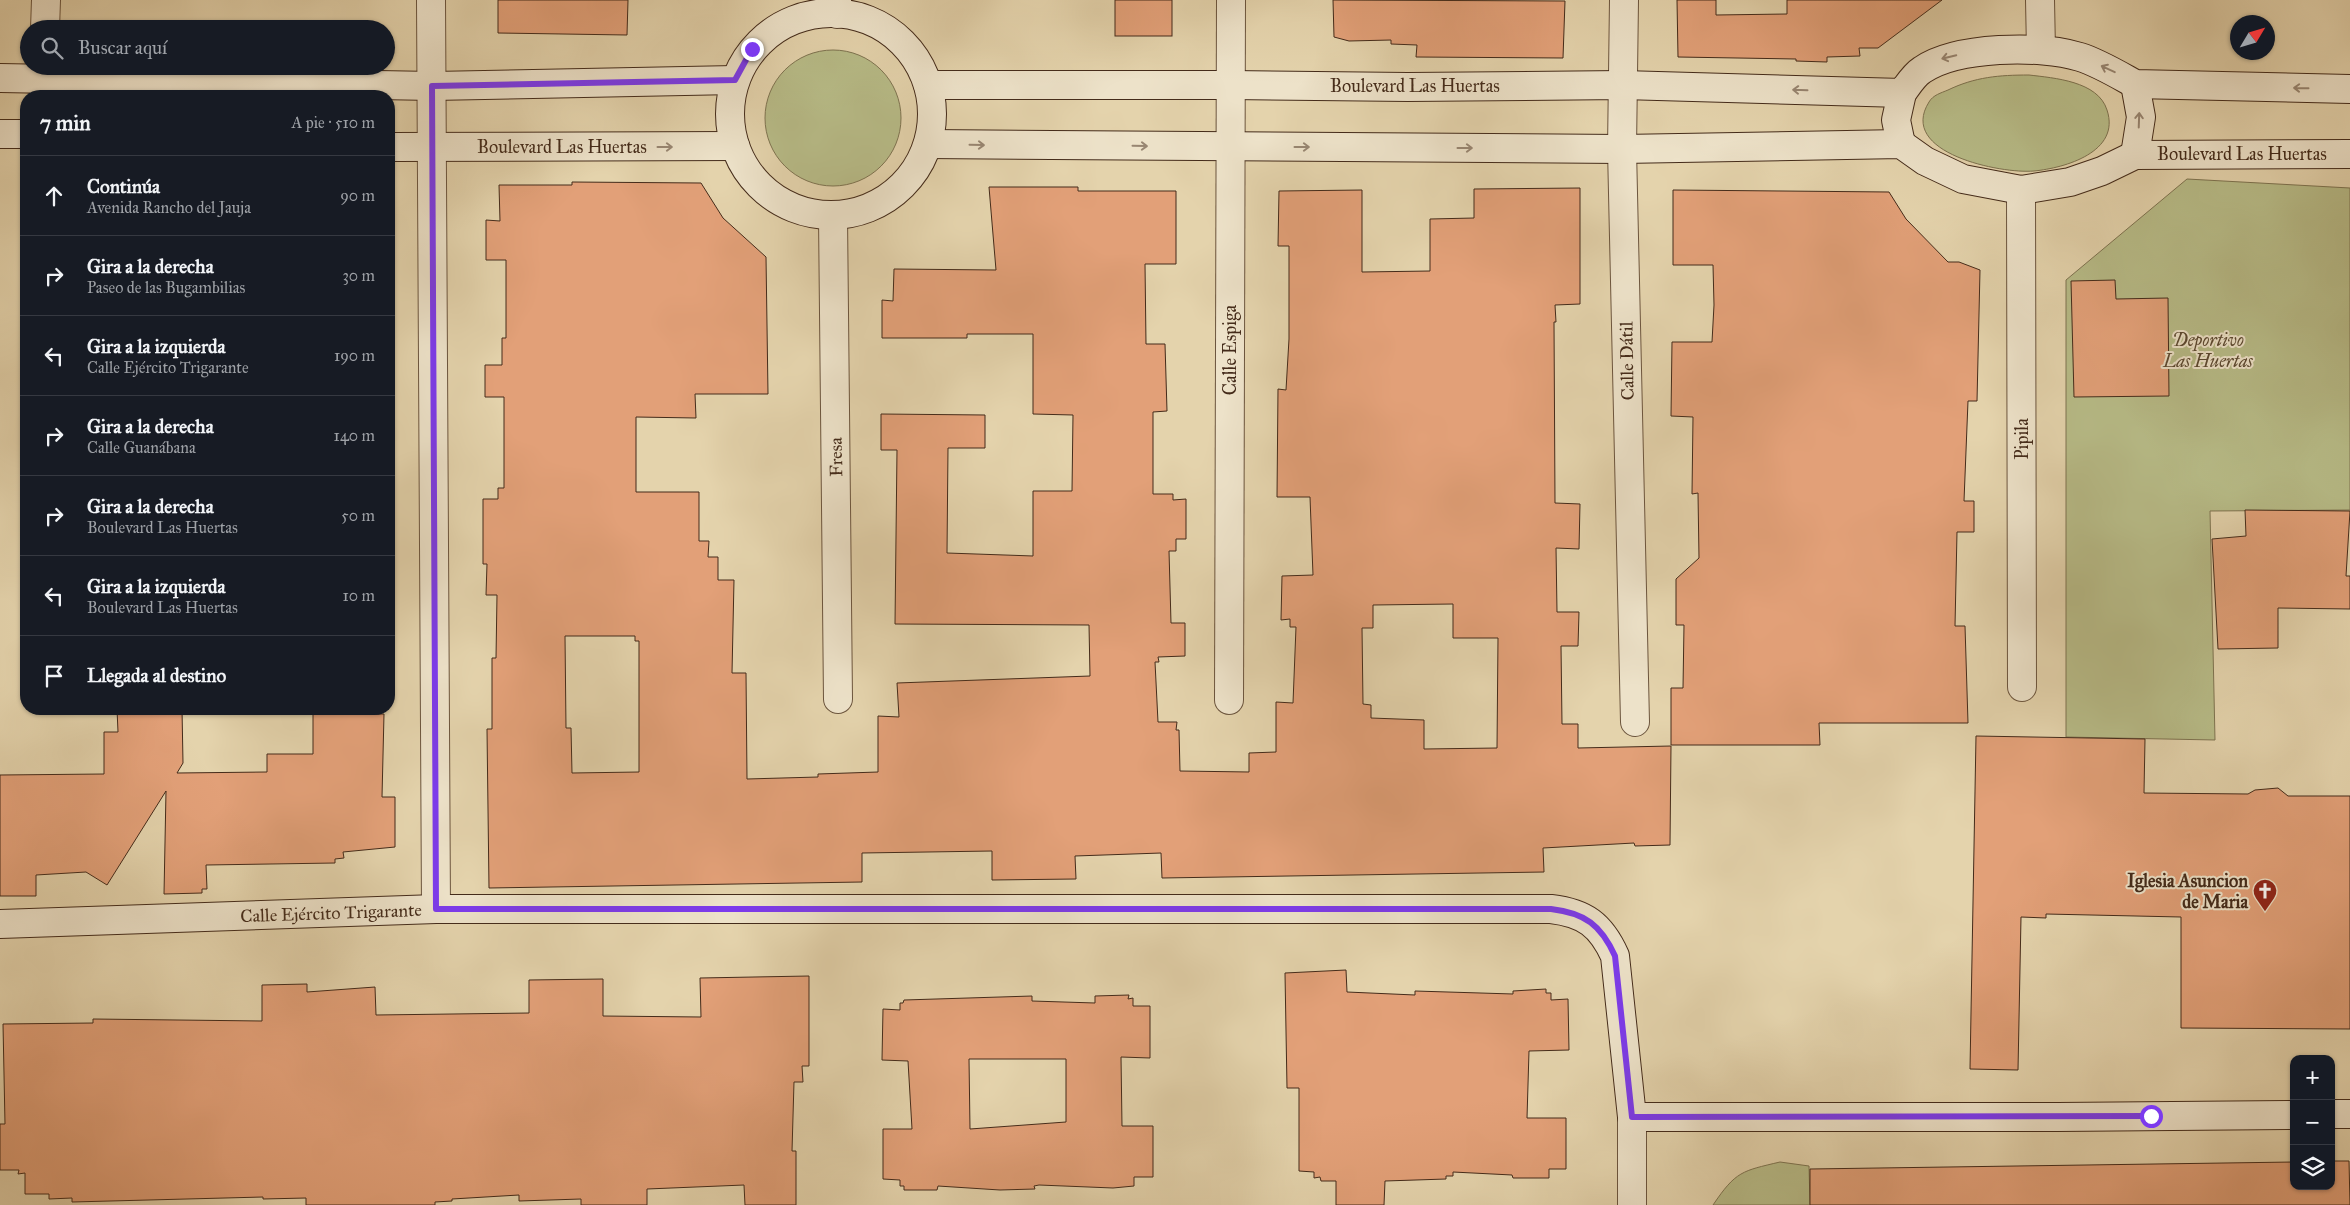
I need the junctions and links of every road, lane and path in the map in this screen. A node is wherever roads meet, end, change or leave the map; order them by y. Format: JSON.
{"nodes":[{"id":1,"x":46,"y":0,"type":"edge"},
{"id":2,"x":431,"y":0,"type":"edge"},
{"id":3,"x":1231,"y":0,"type":"edge"},
{"id":4,"x":1624,"y":0,"type":"edge"},
{"id":5,"x":2040,"y":0,"type":"edge"},
{"id":6,"x":837,"y":7,"type":"edge"},
{"id":7,"x":45,"y":20,"type":"edge"},
{"id":8,"x":2041,"y":50,"type":"junction"},
{"id":9,"x":0,"y":78,"type":"edge"},
{"id":10,"x":44,"y":80,"type":"edge"},
{"id":11,"x":735,"y":80,"type":"junction"},
{"id":12,"x":2135,"y":84,"type":"junction"},
{"id":13,"x":928,"y":85,"type":"junction"},
{"id":14,"x":1231,"y":85,"type":"junction"},
{"id":15,"x":1622,"y":85,"type":"junction"},
{"id":16,"x":432,"y":86,"type":"junction"},
{"id":17,"x":2350,"y":89,"type":"edge"},
{"id":18,"x":1902,"y":92,"type":"junction"},
{"id":19,"x":0,"y":134,"type":"edge"},
{"id":20,"x":20,"y":134,"type":"edge"},
{"id":21,"x":928,"y":144,"type":"junction"},
{"id":22,"x":1901,"y":144,"type":"junction"},
{"id":23,"x":735,"y":146,"type":"junction"},
{"id":24,"x":395,"y":147,"type":"edge"},
{"id":25,"x":1230,"y":147,"type":"junction"},
{"id":26,"x":433,"y":148,"type":"junction"},
{"id":27,"x":1622,"y":149,"type":"junction"},
{"id":28,"x":2350,"y":154,"type":"edge"},
{"id":29,"x":2135,"y":155,"type":"junction"},
{"id":30,"x":2021,"y":190,"type":"junction"},
{"id":31,"x":833,"y":216,"type":"junction"},
{"id":32,"x":2022,"y":687,"type":"dead end"},
{"id":33,"x":838,"y":699,"type":"dead end"},
{"id":34,"x":1229,"y":700,"type":"dead end"},
{"id":35,"x":1635,"y":722,"type":"dead end"},
{"id":36,"x":436,"y":909,"type":"junction"},
{"id":37,"x":0,"y":924,"type":"edge"},
{"id":38,"x":2290,"y":1114,"type":"edge"},
{"id":39,"x":2335,"y":1114,"type":"edge"},
{"id":40,"x":2350,"y":1114,"type":"edge"},
{"id":41,"x":1632,"y":1117,"type":"junction"},
{"id":42,"x":1632,"y":1205,"type":"edge"}],
"edges":[{"from":1,"to":7,"type":"street"},
{"from":2,"to":16,"type":"street"},
{"from":3,"to":14,"type":"street","name":"Calle Espiga"},
{"from":4,"to":15,"type":"street","name":"Calle Dátil"},
{"from":5,"to":8,"type":"street"},
{"from":6,"to":11,"type":"street"},
{"from":6,"to":13,"type":"street"},
{"from":12,"to":8,"type":"street","one_way":true},
{"from":8,"to":18,"type":"street","one_way":true},
{"from":9,"to":10,"type":"street"},
{"from":10,"to":16,"type":"street"},
{"from":11,"to":16,"type":"street"},
{"from":11,"to":23,"type":"street"},
{"from":17,"to":12,"type":"street","one_way":true},
{"from":29,"to":12,"type":"street","name":"Boulevard Las Huertas","one_way":true},
{"from":13,"to":14,"type":"street","name":"Boulevard Las Huertas"},
{"from":13,"to":21,"type":"street"},
{"from":14,"to":15,"type":"street","name":"Boulevard Las Huertas"},
{"from":14,"to":25,"type":"street","name":"Calle Espiga"},
{"from":18,"to":15,"type":"street","name":"Boulevard Las Huertas","one_way":true},
{"from":15,"to":27,"type":"street","name":"Calle Dátil"},
{"from":16,"to":26,"type":"street"},
{"from":18,"to":22,"type":"street"},
{"from":19,"to":20,"type":"street"},
{"from":21,"to":25,"type":"street","one_way":true},
{"from":21,"to":31,"type":"street"},
{"from":22,"to":27,"type":"street"},
{"from":22,"to":30,"type":"street","name":"Boulevard Las Huertas"},
{"from":26,"to":23,"type":"street","name":"Boulevard Las Huertas","one_way":true},
{"from":23,"to":31,"type":"street"},
{"from":24,"to":26,"type":"street","name":"Boulevard Las Huertas"},
{"from":25,"to":27,"type":"street","one_way":true},
{"from":25,"to":34,"type":"street","name":"Calle Espiga"},
{"from":26,"to":36,"type":"street"},
{"from":27,"to":35,"type":"street","name":"Calle Dátil"},
{"from":28,"to":29,"type":"street","name":"Boulevard Las Huertas"},
{"from":29,"to":30,"type":"street","name":"Boulevard Las Huertas"},
{"from":30,"to":32,"type":"street","name":"Pipila"},
{"from":31,"to":33,"type":"street","name":"Fresa"},
{"from":36,"to":37,"type":"street","name":"Calle Ejército Trigarante"},
{"from":36,"to":41,"type":"street","name":"Calle Ejército Trigarante"},
{"from":38,"to":41,"type":"street"},
{"from":39,"to":40,"type":"street"},
{"from":41,"to":42,"type":"street"}]}
